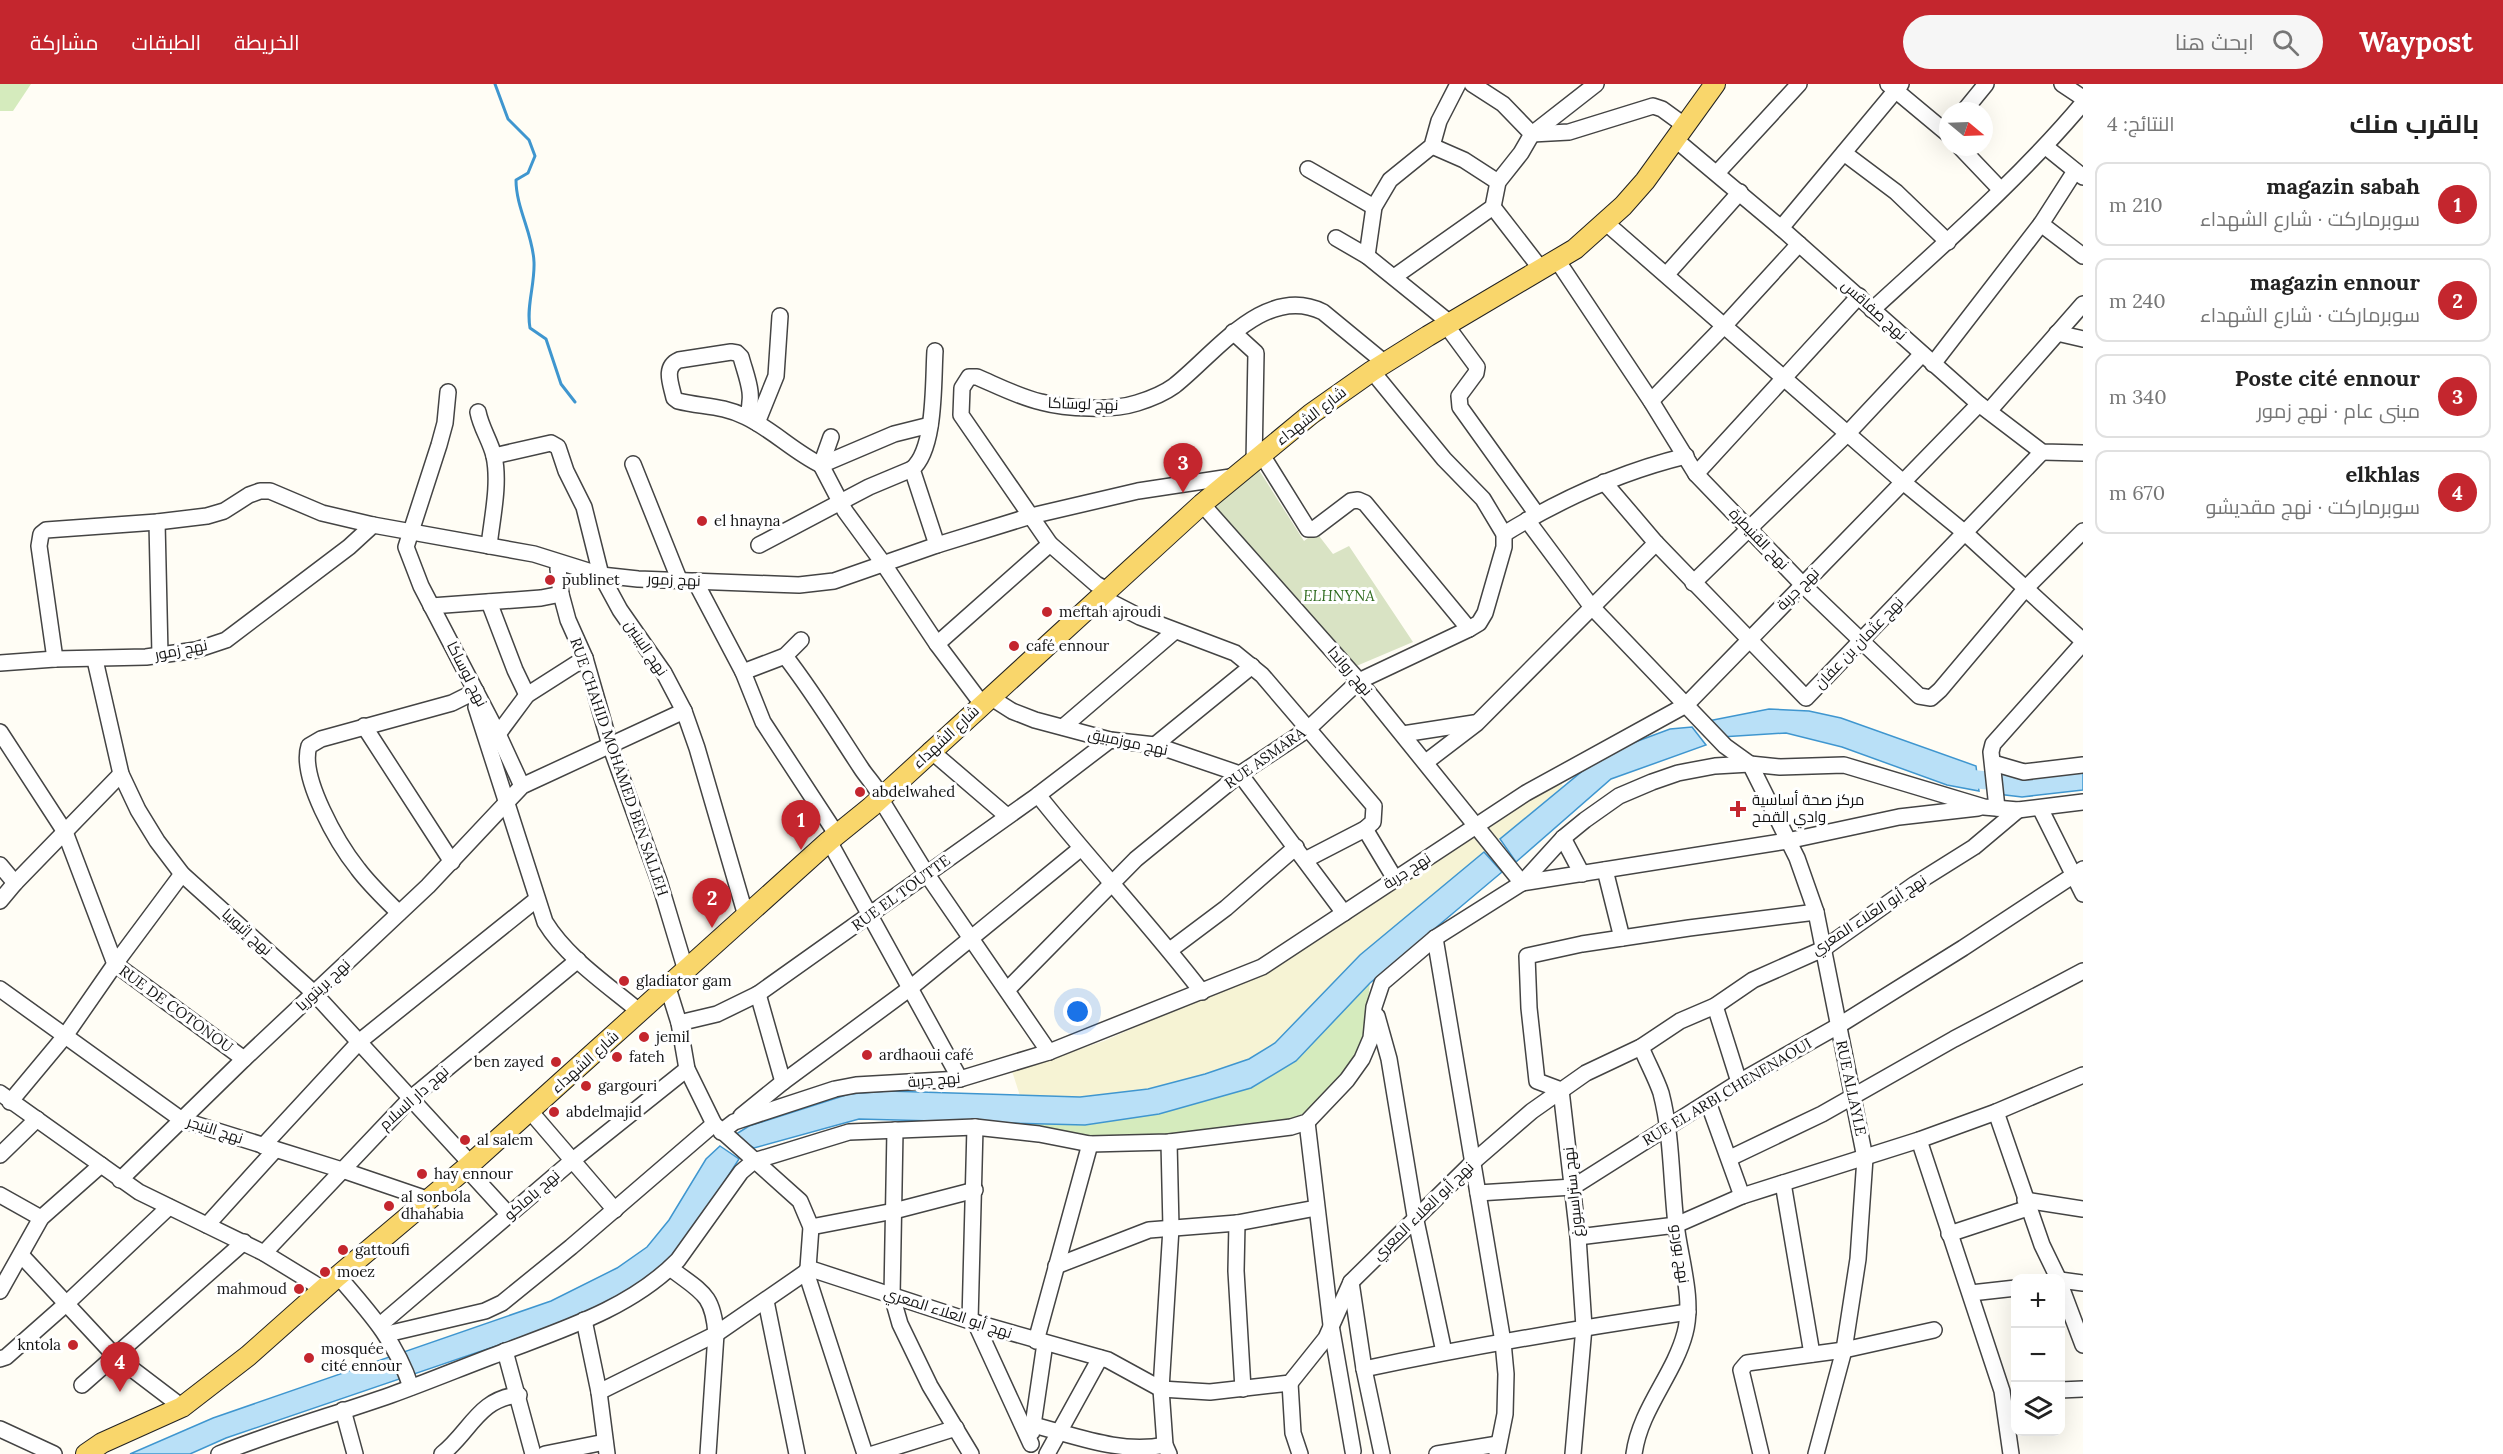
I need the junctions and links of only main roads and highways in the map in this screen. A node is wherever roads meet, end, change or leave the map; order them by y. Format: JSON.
{"nodes":[{"id":1,"x":1715,"y":84,"type":"edge"},
{"id":2,"x":86,"y":1454,"type":"edge"}],
"edges":[{"from":1,"to":2,"type":"main road","name":"شارع الشهداء"}]}
